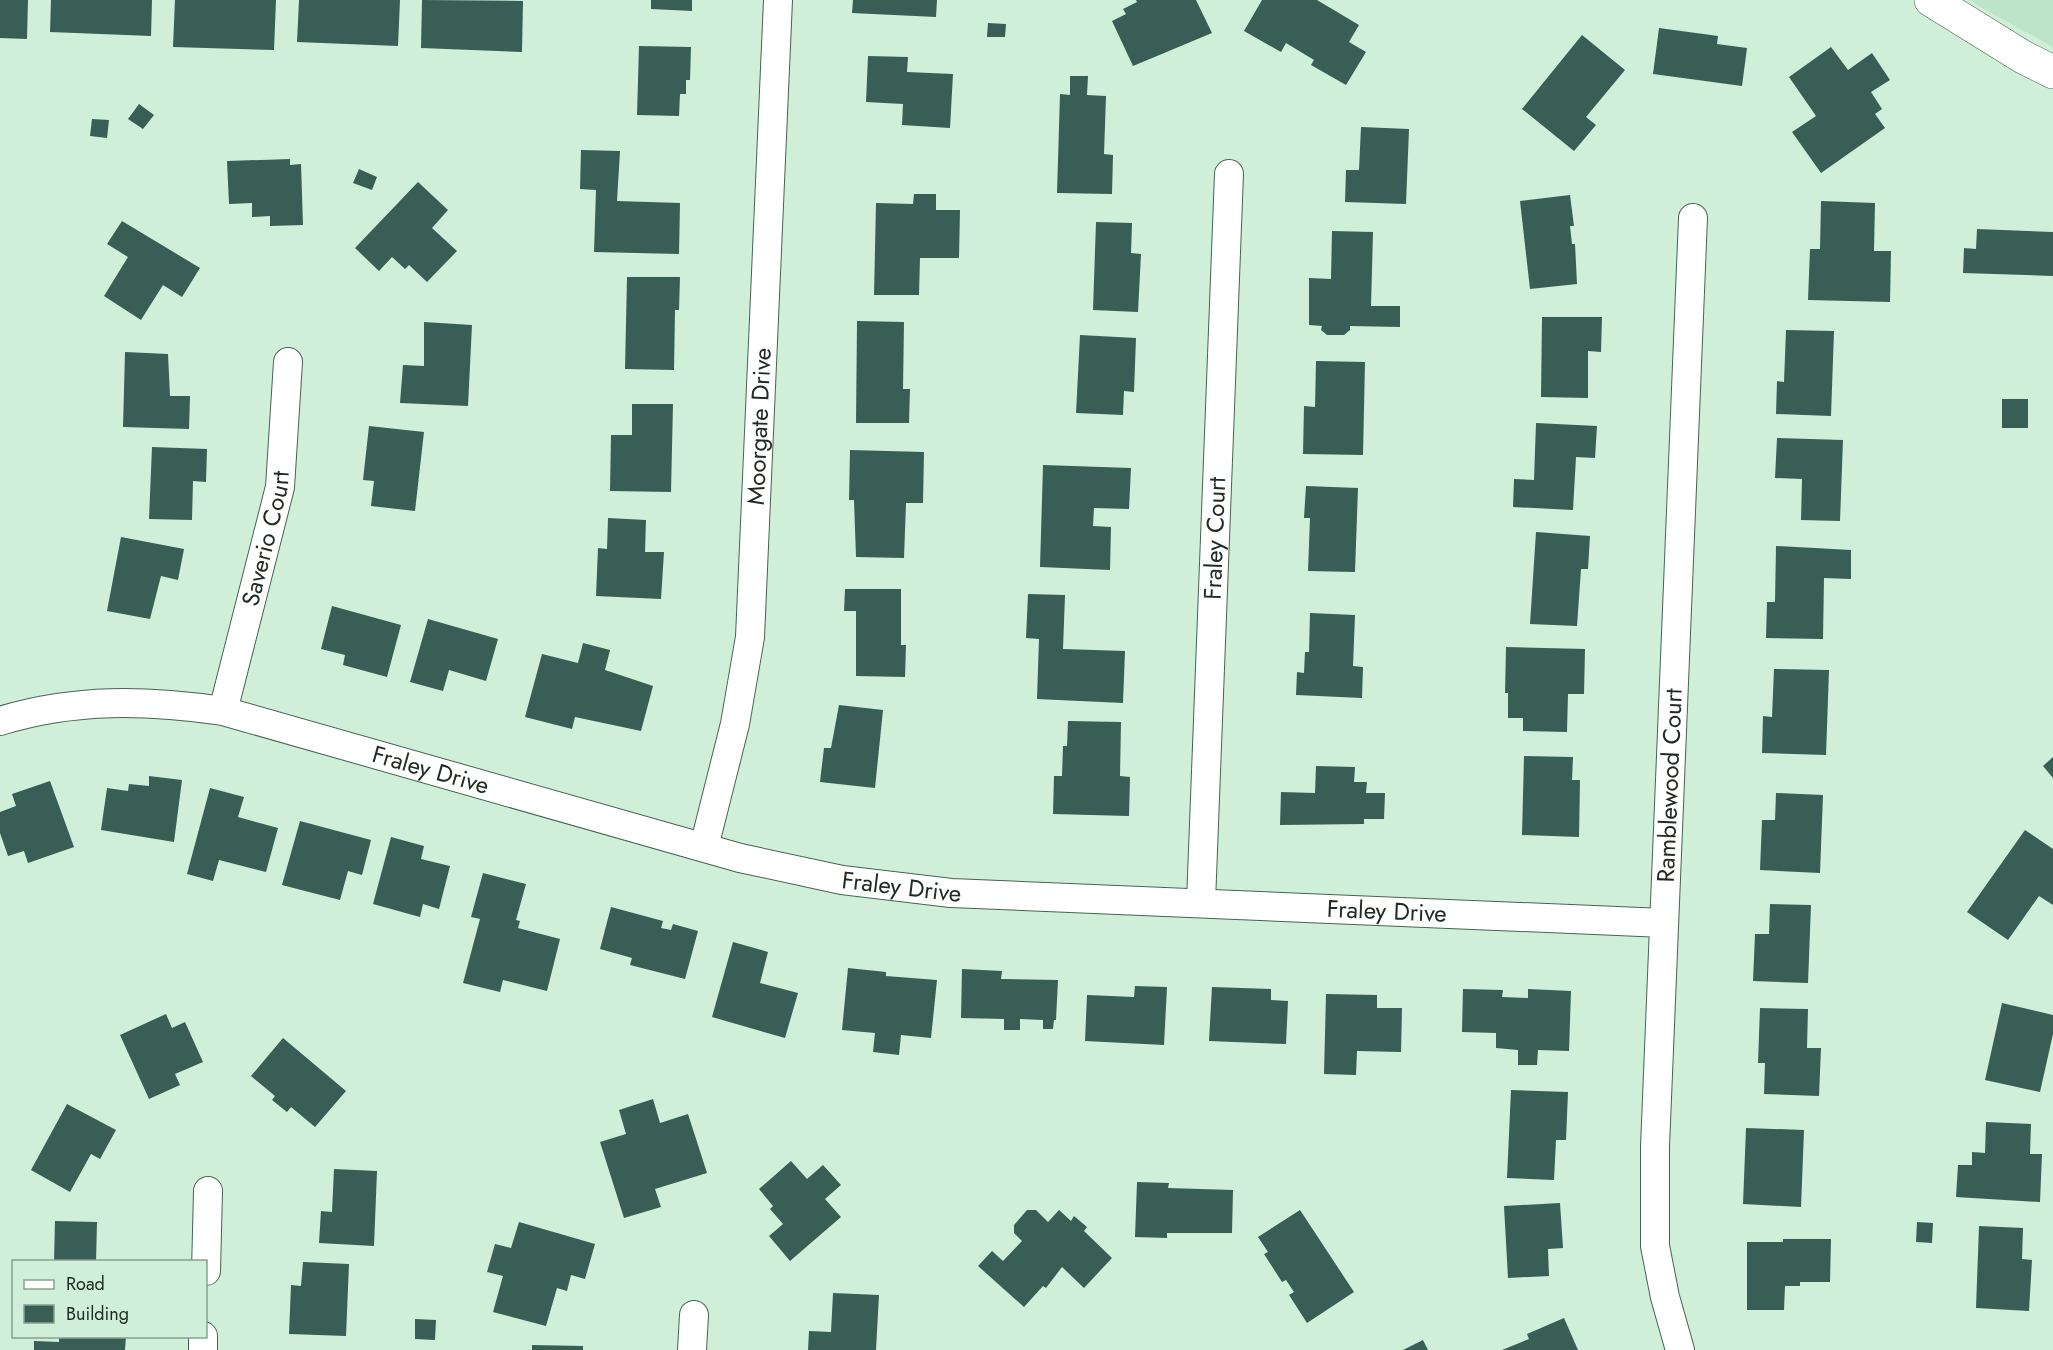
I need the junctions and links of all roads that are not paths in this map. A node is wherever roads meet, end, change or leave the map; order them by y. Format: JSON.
{"nodes":[{"id":1,"x":778,"y":0,"type":"edge"},
{"id":2,"x":1931,"y":0,"type":"edge"},
{"id":3,"x":2053,"y":72,"type":"edge"},
{"id":4,"x":1230,"y":174,"type":"dead end"},
{"id":5,"x":1693,"y":218,"type":"dead end"},
{"id":6,"x":288,"y":362,"type":"dead end"},
{"id":7,"x":223,"y":711,"type":"junction"},
{"id":8,"x":0,"y":721,"type":"edge"},
{"id":9,"x":704,"y":847,"type":"junction"},
{"id":10,"x":1201,"y":902,"type":"junction"},
{"id":11,"x":1664,"y":923,"type":"junction"},
{"id":12,"x":208,"y":1191,"type":"dead end"},
{"id":13,"x":206,"y":1260,"type":"edge"},
{"id":14,"x":693,"y":1315,"type":"dead end"},
{"id":15,"x":692,"y":1350,"type":"edge"},
{"id":16,"x":1680,"y":1350,"type":"edge"}],
"edges":[{"from":1,"to":9,"type":"street","name":"Moorgate Drive"},
{"from":2,"to":3,"type":"main road"},
{"from":4,"to":10,"type":"street","name":"Fraley Court"},
{"from":5,"to":11,"type":"street","name":"Ramblewood Court"},
{"from":6,"to":7,"type":"street","name":"Saverio Court"},
{"from":7,"to":8,"type":"street","name":"Fraley Drive"},
{"from":7,"to":9,"type":"street","name":"Fraley Drive"},
{"from":9,"to":10,"type":"street","name":"Fraley Drive"},
{"from":10,"to":11,"type":"street","name":"Fraley Drive"},
{"from":11,"to":16,"type":"street","name":"Ramblewood Court"},
{"from":12,"to":13,"type":"street"},
{"from":14,"to":15,"type":"street"}]}
